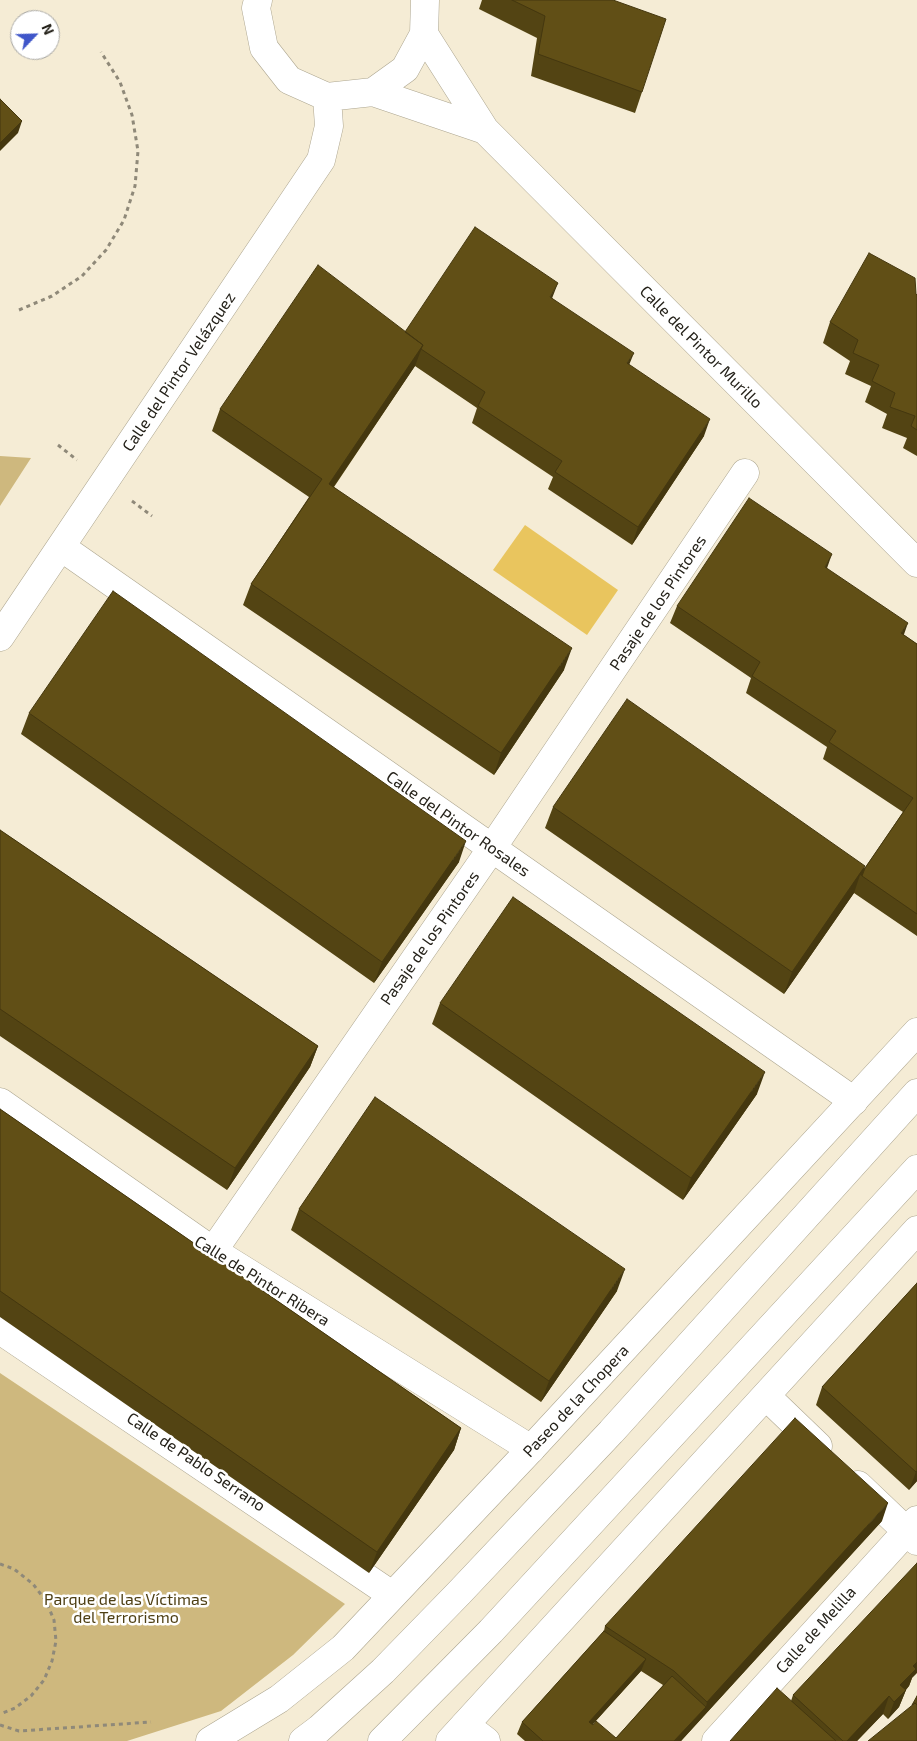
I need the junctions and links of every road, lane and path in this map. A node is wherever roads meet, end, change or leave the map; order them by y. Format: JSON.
{"nodes":[{"id":1,"x":258,"y":0,"type":"edge"},
{"id":2,"x":426,"y":0,"type":"edge"},
{"id":3,"x":424,"y":34,"type":"junction"},
{"id":4,"x":102,"y":52,"type":"dead end"},
{"id":5,"x":373,"y":92,"type":"junction"},
{"id":6,"x":327,"y":97,"type":"junction"},
{"id":7,"x":485,"y":130,"type":"junction"},
{"id":8,"x":19,"y":310,"type":"dead end"},
{"id":9,"x":745,"y":473,"type":"dead end"},
{"id":10,"x":61,"y":547,"type":"junction"},
{"id":11,"x":917,"y":563,"type":"edge"},
{"id":12,"x":0,"y":637,"type":"edge"},
{"id":13,"x":492,"y":848,"type":"junction"},
{"id":14,"x":917,"y":1032,"type":"edge"},
{"id":15,"x":917,"y":1093,"type":"edge"},
{"id":16,"x":854,"y":1101,"type":"junction"},
{"id":17,"x":0,"y":1102,"type":"edge"},
{"id":18,"x":917,"y":1169,"type":"edge"},
{"id":19,"x":917,"y":1230,"type":"edge"},
{"id":20,"x":213,"y":1251,"type":"junction"},
{"id":21,"x":0,"y":1330,"type":"edge"},
{"id":22,"x":766,"y":1396,"type":"junction"},
{"id":23,"x":531,"y":1449,"type":"junction"},
{"id":24,"x":913,"y":1531,"type":"edge"},
{"id":25,"x":0,"y":1564,"type":"edge"},
{"id":26,"x":392,"y":1595,"type":"junction"},
{"id":27,"x":0,"y":1714,"type":"edge"},
{"id":28,"x":151,"y":1722,"type":"dead end"},
{"id":29,"x":0,"y":1725,"type":"edge"},
{"id":30,"x":467,"y":1736,"type":"edge"},
{"id":31,"x":210,"y":1741,"type":"edge"},
{"id":32,"x":303,"y":1741,"type":"edge"},
{"id":33,"x":382,"y":1741,"type":"edge"},
{"id":34,"x":716,"y":1741,"type":"edge"}],
"edges":[{"from":1,"to":6,"type":"main road"},
{"from":2,"to":3,"type":"main road"},
{"from":3,"to":5,"type":"main road"},
{"from":3,"to":7,"type":"main road","name":"Calle del Pintor Murillo"},
{"from":4,"to":8,"type":"path"},
{"from":5,"to":6,"type":"main road"},
{"from":5,"to":7,"type":"main road","name":"Calle del Pintor Murillo"},
{"from":6,"to":10,"type":"main road","name":"Calle del Pintor Velázquez"},
{"from":7,"to":11,"type":"main road","name":"Calle del Pintor Murillo"},
{"from":9,"to":13,"type":"main road","name":"Pasaje de los Pintores"},
{"from":10,"to":12,"type":"main road","name":"Calle del Pintor Velázquez"},
{"from":10,"to":13,"type":"main road","name":"Calle del Pintor Rosales"},
{"from":13,"to":16,"type":"main road","name":"Calle del Pintor Rosales"},
{"from":13,"to":20,"type":"main road","name":"Pasaje de los Pintores"},
{"from":14,"to":16,"type":"main road","name":"Paseo de la Chopera"},
{"from":15,"to":32,"type":"main road"},
{"from":16,"to":23,"type":"main road","name":"Paseo de la Chopera"},
{"from":17,"to":20,"type":"main road","name":"Calle de Pintor Ribera"},
{"from":18,"to":33,"type":"main road"},
{"from":19,"to":22,"type":"main road"},
{"from":20,"to":23,"type":"main road","name":"Calle de Pintor Ribera"},
{"from":21,"to":26,"type":"main road","name":"Calle de Pablo Serrano"},
{"from":22,"to":24,"type":"main road"},
{"from":22,"to":30,"type":"main road"},
{"from":23,"to":26,"type":"main road","name":"Paseo de la Chopera"},
{"from":24,"to":34,"type":"main road","name":"Calle de Melilla"},
{"from":25,"to":27,"type":"path"},
{"from":26,"to":31,"type":"main road","name":"Paseo de la Chopera"},
{"from":28,"to":29,"type":"path"}]}
